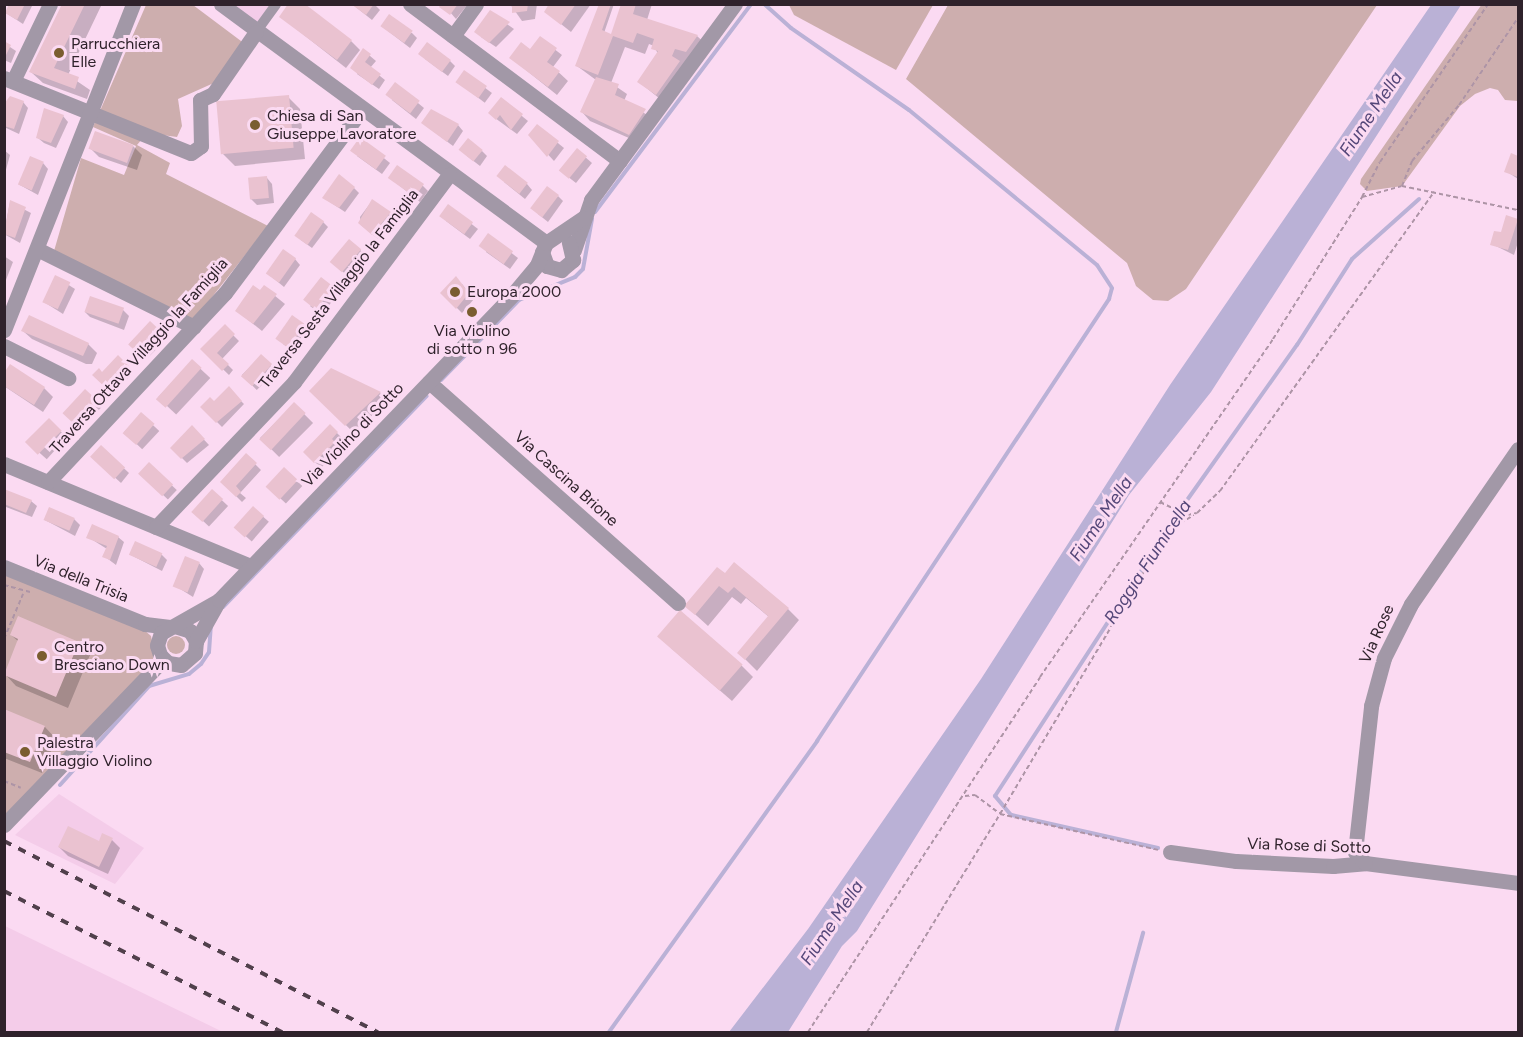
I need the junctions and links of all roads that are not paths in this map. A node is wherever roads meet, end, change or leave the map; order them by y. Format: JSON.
{"nodes":[{"id":1,"x":50,"y":4,"type":"edge"},
{"id":2,"x":133,"y":4,"type":"edge"},
{"id":3,"x":221,"y":4,"type":"edge"},
{"id":4,"x":276,"y":4,"type":"edge"},
{"id":5,"x":410,"y":4,"type":"edge"},
{"id":6,"x":476,"y":4,"type":"edge"},
{"id":7,"x":735,"y":4,"type":"edge"},
{"id":8,"x":256,"y":32,"type":"junction"},
{"id":9,"x":453,"y":36,"type":"junction"},
{"id":10,"x":9,"y":80,"type":"edge"},
{"id":11,"x":362,"y":109,"type":"junction"},
{"id":12,"x":90,"y":110,"type":"junction"},
{"id":13,"x":620,"y":160,"type":"junction"},
{"id":14,"x":449,"y":175,"type":"junction"},
{"id":15,"x":583,"y":218,"type":"junction"},
{"id":16,"x":547,"y":244,"type":"junction"},
{"id":17,"x":37,"y":249,"type":"junction"},
{"id":18,"x":574,"y":250,"type":"junction"},
{"id":19,"x":561,"y":270,"type":"junction"},
{"id":20,"x":512,"y":295,"type":"junction"},
{"id":21,"x":9,"y":310,"type":"edge"},
{"id":22,"x":195,"y":327,"type":"junction"},
{"id":23,"x":4,"y":330,"type":"edge"},
{"id":24,"x":4,"y":346,"type":"edge"},
{"id":25,"x":69,"y":378,"type":"dead end"},
{"id":26,"x":429,"y":382,"type":"junction"},
{"id":27,"x":1518,"y":449,"type":"edge"},
{"id":28,"x":4,"y":464,"type":"edge"},
{"id":29,"x":48,"y":482,"type":"junction"},
{"id":30,"x":156,"y":528,"type":"junction"},
{"id":31,"x":250,"y":566,"type":"junction"},
{"id":32,"x":4,"y":567,"type":"edge"},
{"id":33,"x":219,"y":600,"type":"junction"},
{"id":34,"x":678,"y":603,"type":"dead end"},
{"id":35,"x":145,"y":624,"type":"junction"},
{"id":36,"x":172,"y":626,"type":"junction"},
{"id":37,"x":158,"y":640,"type":"junction"},
{"id":38,"x":196,"y":641,"type":"junction"},
{"id":39,"x":163,"y":660,"type":"junction"},
{"id":40,"x":4,"y":825,"type":"edge"},
{"id":41,"x":1170,"y":852,"type":"road end"},
{"id":42,"x":1365,"y":863,"type":"junction"},
{"id":43,"x":1518,"y":884,"type":"edge"}],
"edges":[{"from":1,"to":10,"type":"street"},
{"from":2,"to":12,"type":"street"},
{"from":3,"to":8,"type":"street"},
{"from":4,"to":8,"type":"street"},
{"from":5,"to":9,"type":"street"},
{"from":6,"to":9,"type":"street"},
{"from":7,"to":13,"type":"street","name":"Via Violino di Sotto"},
{"from":8,"to":11,"type":"street"},
{"from":8,"to":12,"type":"street"},
{"from":9,"to":13,"type":"street"},
{"from":10,"to":12,"type":"street"},
{"from":11,"to":14,"type":"street"},
{"from":11,"to":22,"type":"street","name":"Traversa Ottava Villaggio la Famiglia"},
{"from":12,"to":17,"type":"street"},
{"from":13,"to":15,"type":"street","name":"Via Violino di Sotto"},
{"from":14,"to":16,"type":"street"},
{"from":14,"to":30,"type":"street","name":"Traversa Sesta Villaggio la Famiglia"},
{"from":15,"to":16,"type":"street","name":"Via Violino di Sotto"},
{"from":15,"to":18,"type":"street","name":"Via Violino di Sotto"},
{"from":16,"to":18,"type":"street"},
{"from":16,"to":19,"type":"street"},
{"from":16,"to":20,"type":"street","name":"Via Violino di Sotto"},
{"from":17,"to":21,"type":"street"},
{"from":17,"to":22,"type":"street"},
{"from":18,"to":19,"type":"street","name":"Via Violino di Sotto"},
{"from":19,"to":20,"type":"street","name":"Via Violino di Sotto"},
{"from":20,"to":26,"type":"street","name":"Via Violino di Sotto"},
{"from":21,"to":23,"type":"street"},
{"from":22,"to":29,"type":"street","name":"Traversa Ottava Villaggio la Famiglia"},
{"from":24,"to":25,"type":"street"},
{"from":26,"to":31,"type":"street","name":"Via Violino di Sotto"},
{"from":26,"to":34,"type":"street","name":"Via Cascina Brione"},
{"from":27,"to":42,"type":"street","name":"Via Rose"},
{"from":28,"to":29,"type":"street"},
{"from":29,"to":30,"type":"street"},
{"from":30,"to":31,"type":"street"},
{"from":31,"to":33,"type":"street","name":"Via Violino di Sotto"},
{"from":32,"to":35,"type":"street","name":"Via della Trisia"},
{"from":33,"to":36,"type":"street","name":"Via Violino di Sotto"},
{"from":33,"to":38,"type":"street","name":"Via Violino di Sotto"},
{"from":35,"to":36,"type":"street","name":"Via della Trisia"},
{"from":35,"to":37,"type":"street","name":"Via della Trisia"},
{"from":36,"to":37,"type":"street","name":"Via Violino di Sotto"},
{"from":36,"to":38,"type":"street"},
{"from":37,"to":39,"type":"street"},
{"from":38,"to":39,"type":"street","name":"Via Violino di Sotto"},
{"from":39,"to":40,"type":"street"},
{"from":41,"to":42,"type":"street","name":"Via Rose di Sotto"},
{"from":42,"to":43,"type":"street","name":"Via Rose di Sotto"}]}
